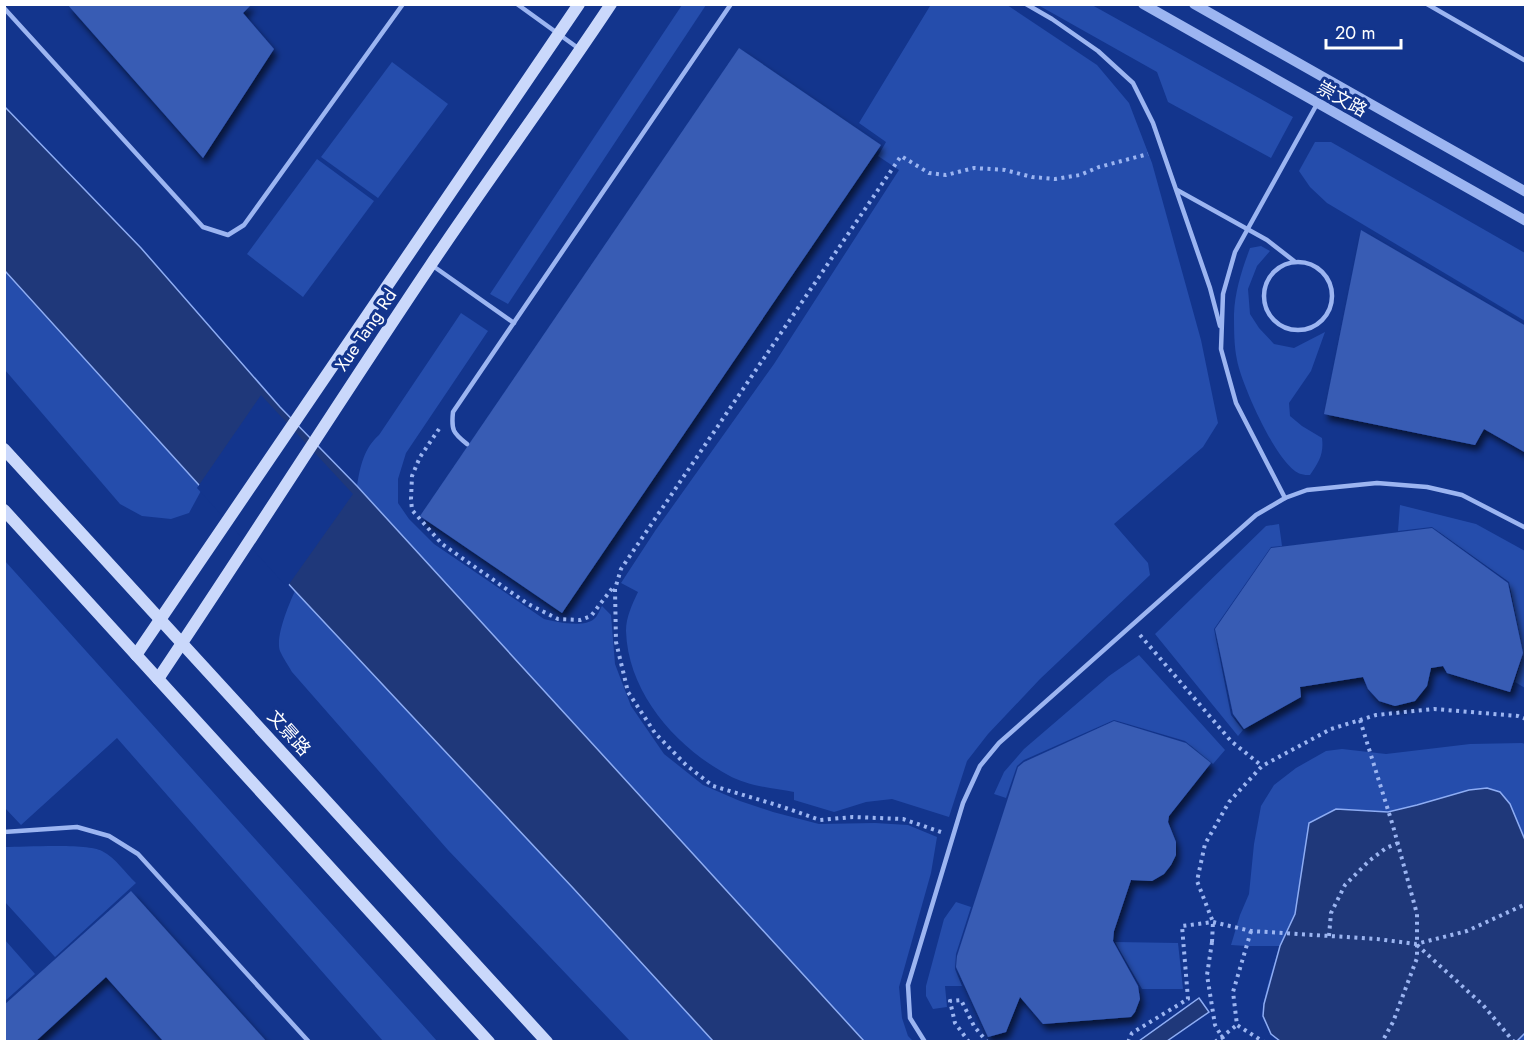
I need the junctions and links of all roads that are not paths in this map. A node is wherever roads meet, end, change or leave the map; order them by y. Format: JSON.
{"nodes":[{"id":1,"x":403,"y":4,"type":"edge"},
{"id":2,"x":517,"y":4,"type":"edge"},
{"id":3,"x":579,"y":4,"type":"edge"},
{"id":4,"x":611,"y":4,"type":"edge"},
{"id":5,"x":731,"y":4,"type":"edge"},
{"id":6,"x":1026,"y":4,"type":"edge"},
{"id":7,"x":1143,"y":4,"type":"edge"},
{"id":8,"x":1194,"y":4,"type":"edge"},
{"id":9,"x":1427,"y":4,"type":"edge"},
{"id":10,"x":4,"y":8,"type":"edge"},
{"id":11,"x":558,"y":34,"type":"junction"},
{"id":12,"x":580,"y":50,"type":"junction"},
{"id":13,"x":1526,"y":61,"type":"edge"},
{"id":14,"x":1317,"y":104,"type":"junction"},
{"id":15,"x":1176,"y":190,"type":"junction"},
{"id":16,"x":1526,"y":192,"type":"edge"},
{"id":17,"x":1526,"y":221,"type":"edge"},
{"id":18,"x":1248,"y":229,"type":"junction"},
{"id":19,"x":1294,"y":261,"type":"junction"},
{"id":20,"x":431,"y":265,"type":"junction"},
{"id":21,"x":514,"y":323,"type":"junction"},
{"id":22,"x":1221,"y":332,"type":"junction"},
{"id":23,"x":467,"y":444,"type":"dead end"},
{"id":24,"x":4,"y":449,"type":"edge"},
{"id":25,"x":1286,"y":498,"type":"junction"},
{"id":26,"x":4,"y":510,"type":"edge"},
{"id":27,"x":1526,"y":528,"type":"edge"},
{"id":28,"x":160,"y":618,"type":"junction"},
{"id":29,"x":183,"y":642,"type":"junction"},
{"id":30,"x":136,"y":655,"type":"junction"},
{"id":31,"x":158,"y":679,"type":"junction"},
{"id":32,"x":4,"y":832,"type":"edge"},
{"id":33,"x":309,"y":1041,"type":"edge"},
{"id":34,"x":489,"y":1041,"type":"edge"},
{"id":35,"x":547,"y":1041,"type":"edge"},
{"id":36,"x":924,"y":1041,"type":"edge"}],
"edges":[{"from":1,"to":10,"type":"lane"},
{"from":2,"to":11,"type":"lane"},
{"from":3,"to":11,"type":"main road","name":"Xue Tang Rd"},
{"from":4,"to":12,"type":"main road","name":"Xue Tang Rd"},
{"from":5,"to":21,"type":"lane"},
{"from":6,"to":15,"type":"lane"},
{"from":7,"to":14,"type":"street","name":"崇文路"},
{"from":8,"to":16,"type":"street","name":"崇文路"},
{"from":9,"to":13,"type":"lane"},
{"from":11,"to":12,"type":"lane"},
{"from":11,"to":28,"type":"main road","name":"Xue Tang Rd"},
{"from":12,"to":20,"type":"main road","name":"Xue Tang Rd"},
{"from":14,"to":17,"type":"street","name":"崇文路"},
{"from":14,"to":18,"type":"lane"},
{"from":15,"to":18,"type":"lane"},
{"from":15,"to":22,"type":"lane"},
{"from":18,"to":19,"type":"lane"},
{"from":18,"to":22,"type":"lane"},
{"from":19,"to":19,"type":"lane"},
{"from":20,"to":21,"type":"lane"},
{"from":20,"to":29,"type":"main road","name":"Xue Tang Rd"},
{"from":21,"to":23,"type":"lane"},
{"from":22,"to":25,"type":"lane"},
{"from":24,"to":28,"type":"main road","name":"文景路"},
{"from":25,"to":27,"type":"lane"},
{"from":25,"to":36,"type":"lane"},
{"from":26,"to":30,"type":"main road"},
{"from":28,"to":29,"type":"main road","name":"文景路"},
{"from":28,"to":30,"type":"main road","name":"Xue Tang Rd"},
{"from":29,"to":31,"type":"main road","name":"Xue Tang Rd"},
{"from":29,"to":35,"type":"main road","name":"文景路"},
{"from":30,"to":31,"type":"main road"},
{"from":31,"to":34,"type":"main road"},
{"from":32,"to":33,"type":"lane"}]}
